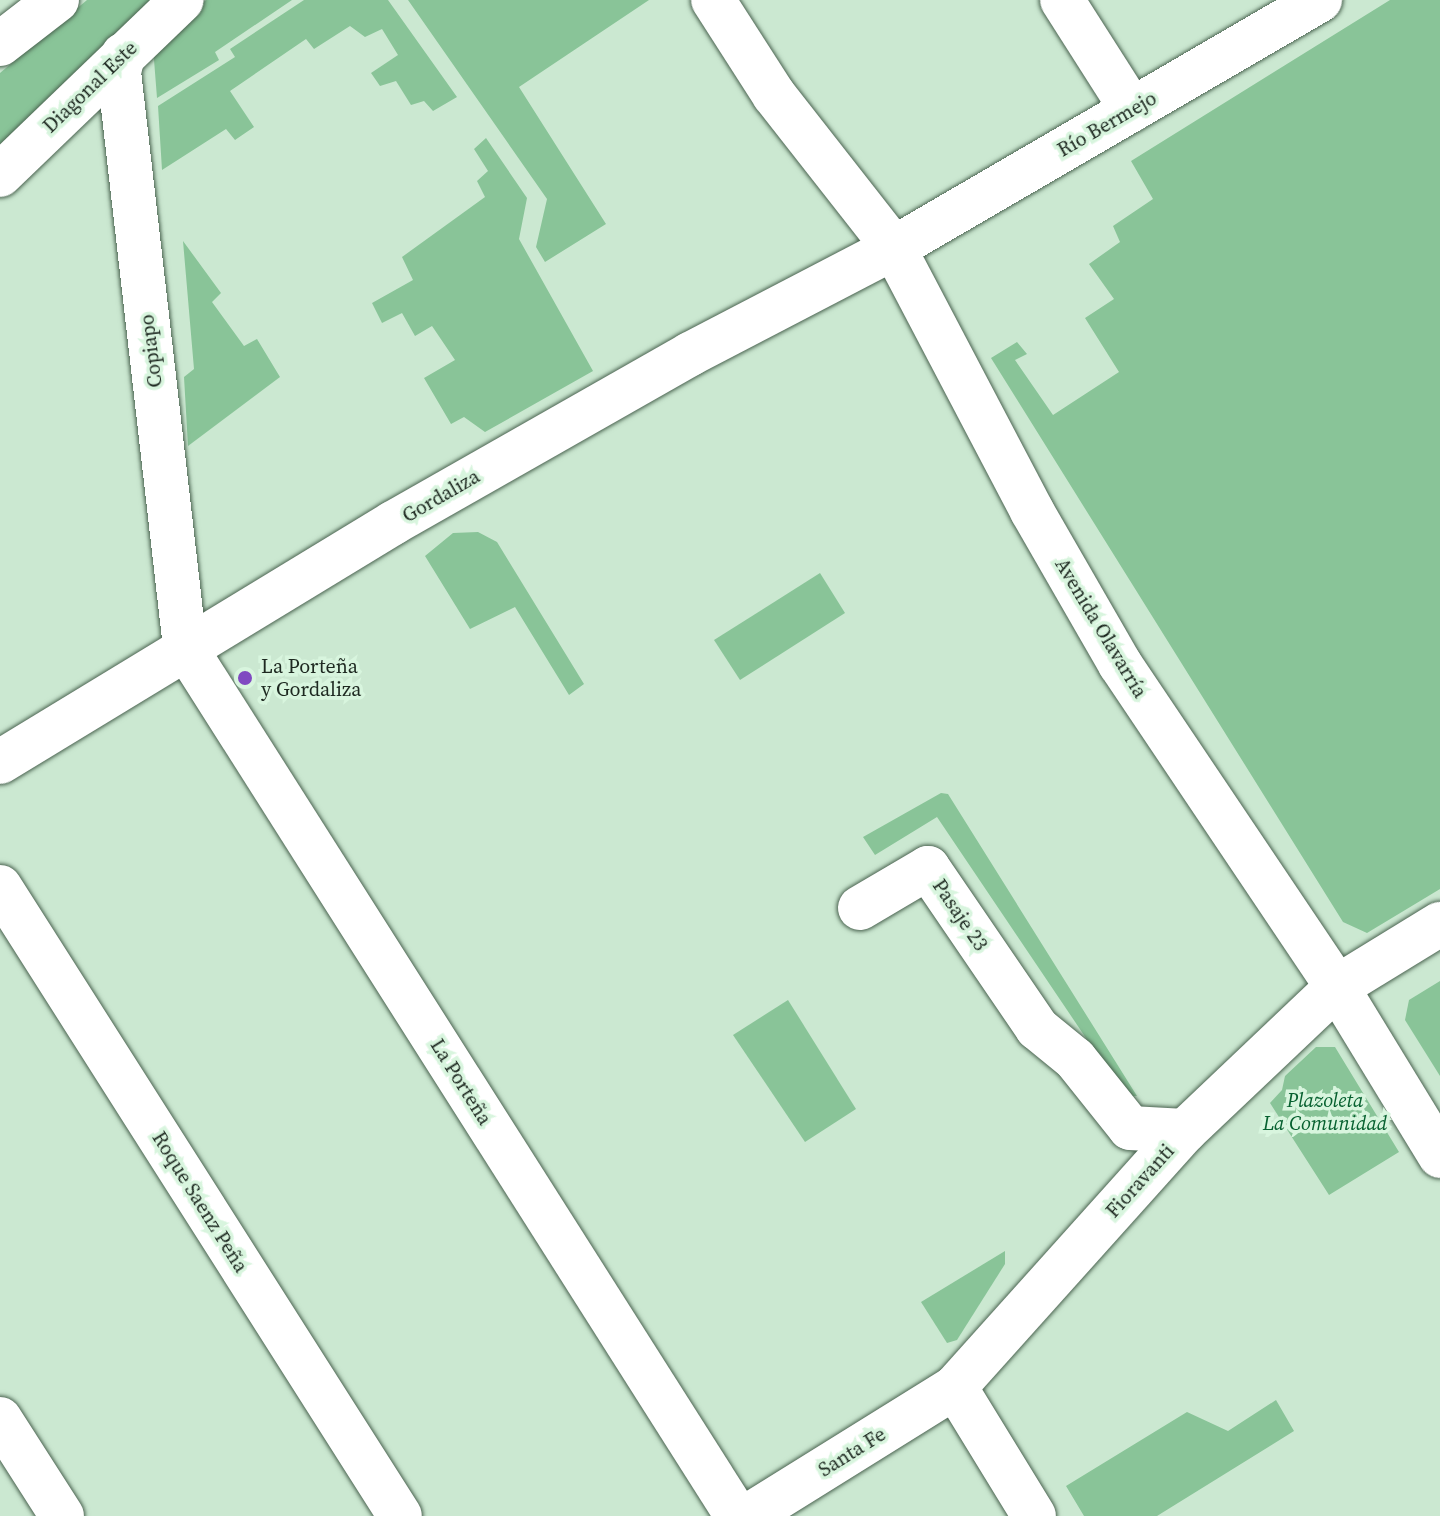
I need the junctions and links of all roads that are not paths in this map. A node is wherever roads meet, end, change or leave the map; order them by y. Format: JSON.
{"nodes":[{"id":1,"x":57,"y":0,"type":"edge"},
{"id":2,"x":182,"y":0,"type":"edge"},
{"id":3,"x":713,"y":0,"type":"edge"},
{"id":4,"x":736,"y":0,"type":"edge"},
{"id":5,"x":1062,"y":0,"type":"edge"},
{"id":6,"x":1320,"y":0,"type":"edge"},
{"id":7,"x":0,"y":44,"type":"edge"},
{"id":8,"x":123,"y":55,"type":"junction"},
{"id":9,"x":774,"y":95,"type":"junction"},
{"id":10,"x":1132,"y":110,"type":"junction"},
{"id":11,"x":0,"y":175,"type":"edge"},
{"id":12,"x":894,"y":248,"type":"junction"},
{"id":13,"x":185,"y":647,"type":"junction"},
{"id":14,"x":0,"y":762,"type":"edge"},
{"id":15,"x":0,"y":887,"type":"edge"},
{"id":16,"x":860,"y":908,"type":"dead end"},
{"id":17,"x":1440,"y":924,"type":"edge"},
{"id":18,"x":1337,"y":987,"type":"junction"},
{"id":19,"x":1185,"y":1131,"type":"junction"},
{"id":20,"x":1440,"y":1156,"type":"edge"},
{"id":21,"x":955,"y":1387,"type":"junction"},
{"id":22,"x":0,"y":1419,"type":"edge"},
{"id":23,"x":62,"y":1516,"type":"edge"},
{"id":24,"x":400,"y":1516,"type":"edge"},
{"id":25,"x":737,"y":1516,"type":"edge"},
{"id":26,"x":748,"y":1516,"type":"edge"},
{"id":27,"x":1034,"y":1516,"type":"edge"}],
"edges":[{"from":1,"to":7,"type":"street"},
{"from":2,"to":8,"type":"street","name":"Diagonal Este"},
{"from":3,"to":9,"type":"street","name":"Avenida Olavarría"},
{"from":4,"to":9,"type":"street","name":"Avenida Olavarría"},
{"from":5,"to":10,"type":"street"},
{"from":6,"to":10,"type":"street","name":"Río Bermejo"},
{"from":8,"to":11,"type":"street","name":"Diagonal Este"},
{"from":8,"to":13,"type":"street","name":"Copiapo"},
{"from":9,"to":12,"type":"street","name":"Avenida Olavarría"},
{"from":10,"to":12,"type":"street","name":"Río Bermejo"},
{"from":12,"to":13,"type":"street","name":"Gordaliza"},
{"from":12,"to":18,"type":"street","name":"Avenida Olavarría"},
{"from":13,"to":14,"type":"street","name":"Gordaliza"},
{"from":13,"to":25,"type":"street","name":"La Porteña"},
{"from":15,"to":24,"type":"street","name":"Roque Saenz Peña"},
{"from":16,"to":19,"type":"street","name":"Pasaje 23"},
{"from":17,"to":18,"type":"street","name":"Fioravanti"},
{"from":18,"to":19,"type":"street","name":"Fioravanti"},
{"from":18,"to":20,"type":"street","name":"Avenida Olavarría"},
{"from":19,"to":21,"type":"street","name":"Fioravanti"},
{"from":21,"to":26,"type":"street","name":"Santa Fe"},
{"from":21,"to":27,"type":"street"},
{"from":22,"to":23,"type":"street"}]}
